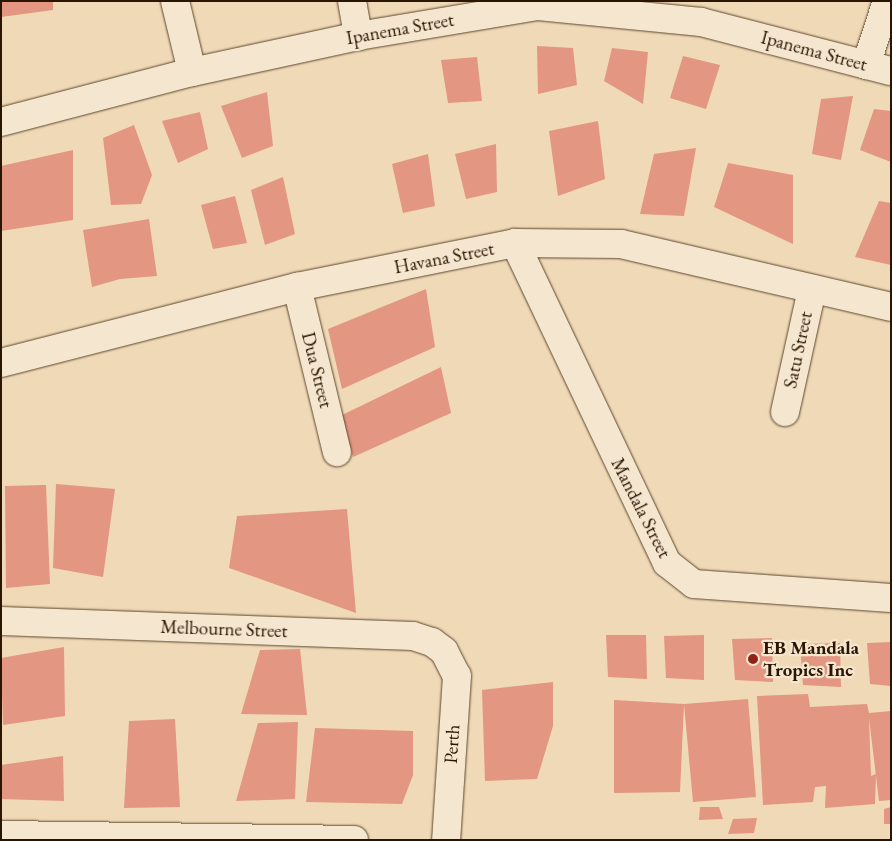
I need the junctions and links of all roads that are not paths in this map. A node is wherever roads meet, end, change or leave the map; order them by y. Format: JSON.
{"nodes":[{"id":1,"x":175,"y":1,"type":"edge"},
{"id":2,"x":352,"y":1,"type":"edge"},
{"id":3,"x":888,"y":1,"type":"edge"},
{"id":4,"x":537,"y":4,"type":"edge"},
{"id":5,"x":703,"y":12,"type":"edge"},
{"id":6,"x":358,"y":36,"type":"junction"},
{"id":7,"x":878,"y":68,"type":"edge"},
{"id":8,"x":192,"y":72,"type":"junction"},
{"id":9,"x":2,"y":120,"type":"edge"},
{"id":10,"x":515,"y":243,"type":"junction"},
{"id":11,"x":297,"y":287,"type":"junction"},
{"id":12,"x":812,"y":289,"type":"junction"},
{"id":13,"x":891,"y":307,"type":"edge"},
{"id":14,"x":1,"y":363,"type":"edge"},
{"id":15,"x":785,"y":412,"type":"dead end"},
{"id":16,"x":337,"y":452,"type":"dead end"},
{"id":17,"x":891,"y":598,"type":"edge"},
{"id":18,"x":1,"y":621,"type":"edge"},
{"id":19,"x":444,"y":651,"type":"joint"},
{"id":20,"x":1,"y":834,"type":"edge"},
{"id":21,"x":354,"y":840,"type":"edge"},
{"id":22,"x":446,"y":840,"type":"edge"}],
"edges":[{"from":1,"to":8,"type":"street"},
{"from":2,"to":6,"type":"street"},
{"from":3,"to":7,"type":"street"},
{"from":4,"to":5,"type":"street","name":"Ipanema Street"},
{"from":4,"to":6,"type":"street","name":"Ipanema Street"},
{"from":5,"to":7,"type":"street","name":"Ipanema Street"},
{"from":6,"to":8,"type":"street","name":"Ipanema Street"},
{"from":8,"to":9,"type":"street","name":"Ipanema Street"},
{"from":10,"to":11,"type":"street","name":"Havana Street"},
{"from":10,"to":12,"type":"street","name":"Havana Street"},
{"from":10,"to":17,"type":"street","name":"Mandala Street"},
{"from":11,"to":14,"type":"street","name":"Havana Street"},
{"from":11,"to":16,"type":"street","name":"Dua Street"},
{"from":12,"to":13,"type":"street","name":"Havana Street"},
{"from":12,"to":15,"type":"street","name":"Satu Street"},
{"from":18,"to":19,"type":"street","name":"Melbourne Street"},
{"from":19,"to":22,"type":"street","name":"Perth"},
{"from":20,"to":21,"type":"street"}]}
